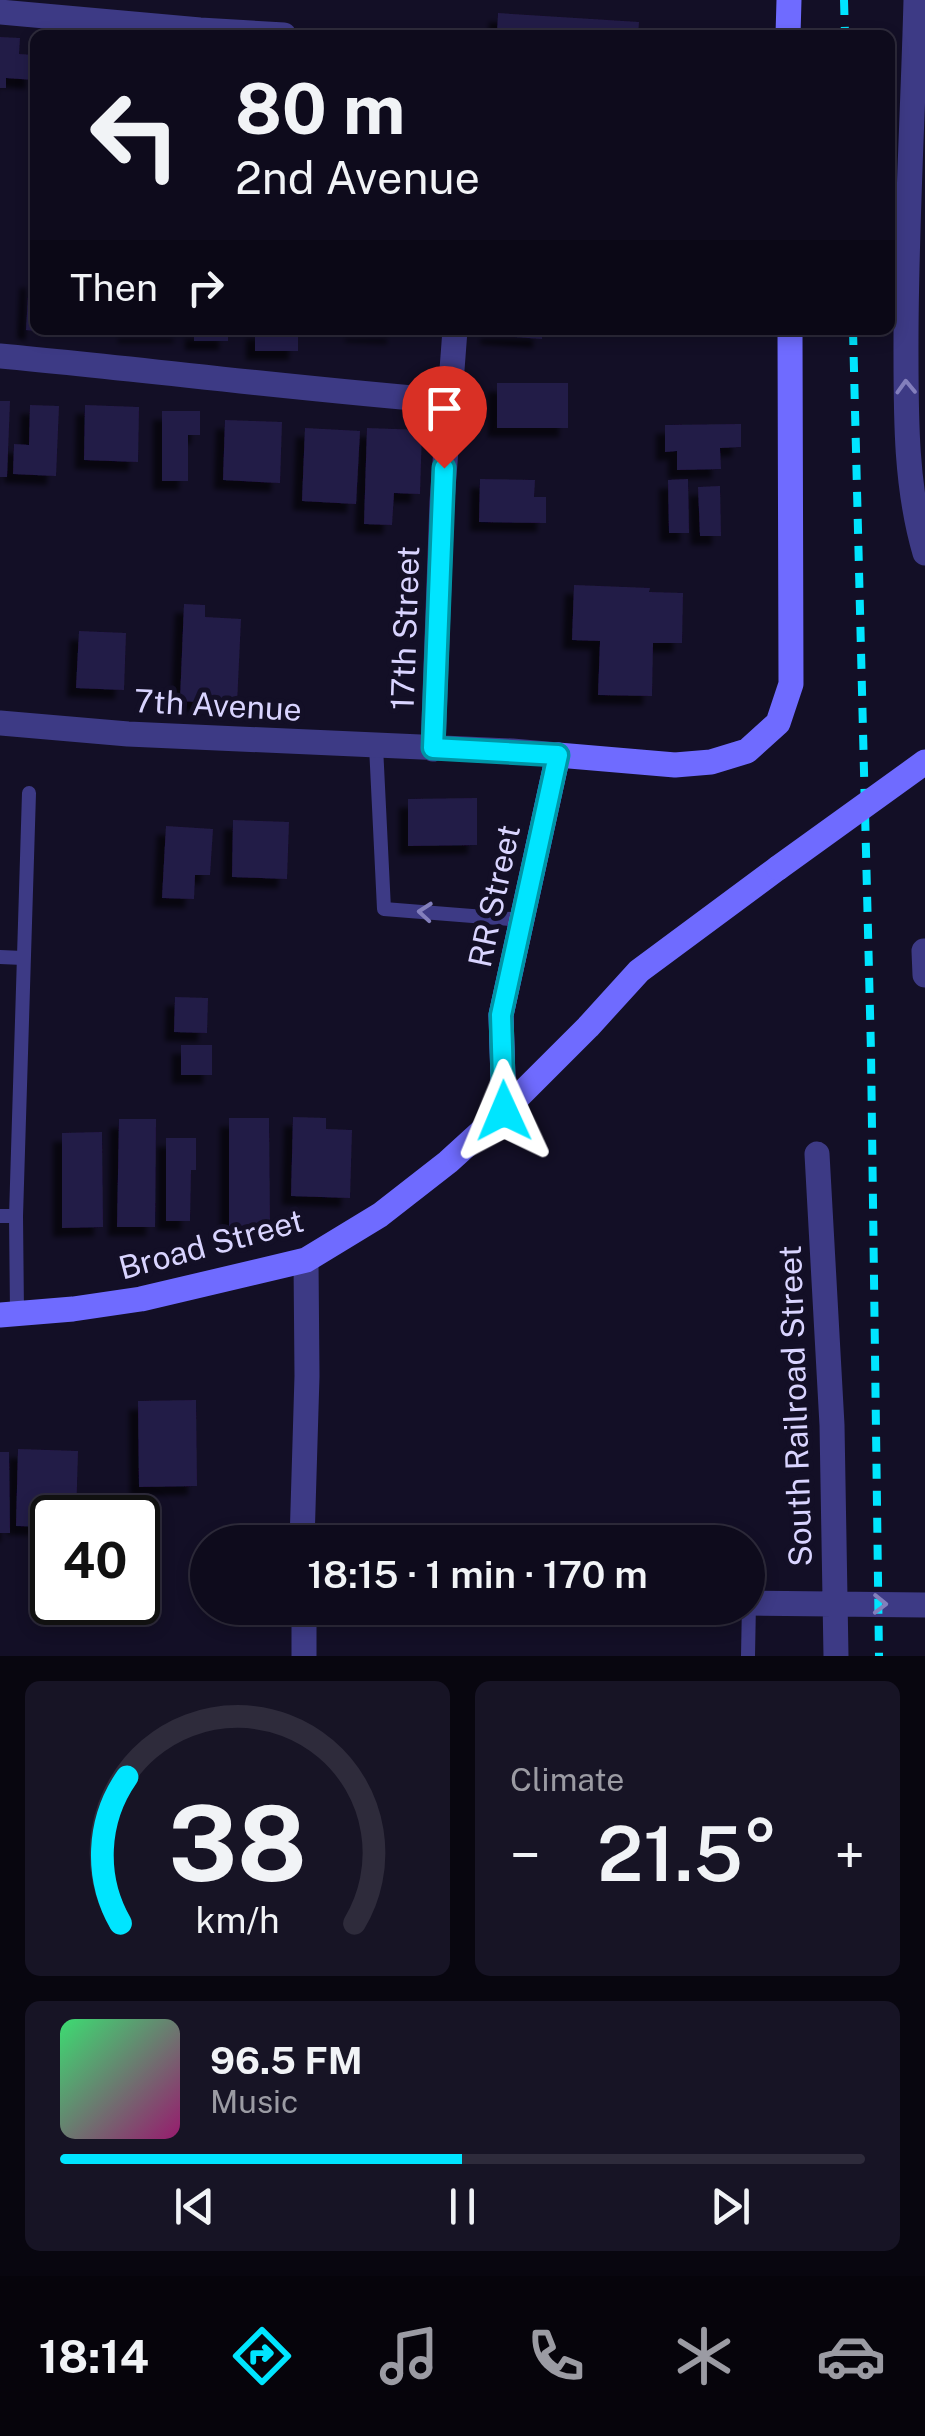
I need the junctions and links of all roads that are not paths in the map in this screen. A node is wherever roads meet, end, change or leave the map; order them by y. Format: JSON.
{"nodes":[{"id":1,"x":788,"y":0,"type":"edge"},
{"id":2,"x":916,"y":0,"type":"edge"},
{"id":3,"x":0,"y":12,"type":"edge"},
{"id":4,"x":200,"y":30,"type":"edge"},
{"id":5,"x":788,"y":30,"type":"edge"},
{"id":6,"x":455,"y":335,"type":"edge"},
{"id":7,"x":790,"y":335,"type":"edge"},
{"id":8,"x":0,"y":356,"type":"edge"},
{"id":9,"x":448,"y":401,"type":"junction"},
{"id":10,"x":925,"y":553,"type":"edge"},
{"id":11,"x":0,"y":723,"type":"edge"},
{"id":12,"x":376,"y":746,"type":"junction"},
{"id":13,"x":433,"y":748,"type":"junction"},
{"id":14,"x":558,"y":755,"type":"junction"},
{"id":15,"x":925,"y":762,"type":"edge"},
{"id":16,"x":29,"y":793,"type":"dead end"},
{"id":17,"x":522,"y":920,"type":"junction"},
{"id":18,"x":924,"y":951,"type":"edge"},
{"id":19,"x":0,"y":957,"type":"edge"},
{"id":20,"x":23,"y":958,"type":"junction"},
{"id":21,"x":925,"y":975,"type":"edge"},
{"id":22,"x":504,"y":1111,"type":"junction"},
{"id":23,"x":817,"y":1154,"type":"dead end"},
{"id":24,"x":8,"y":1216,"type":"edge"},
{"id":25,"x":306,"y":1260,"type":"junction"},
{"id":26,"x":8,"y":1314,"type":"edge"},
{"id":27,"x":303,"y":1525,"type":"edge"},
{"id":28,"x":835,"y":1603,"type":"junction"},
{"id":29,"x":765,"y":1604,"type":"edge"},
{"id":30,"x":925,"y":1605,"type":"edge"},
{"id":31,"x":304,"y":1625,"type":"edge"},
{"id":32,"x":748,"y":1625,"type":"edge"},
{"id":33,"x":304,"y":1656,"type":"edge"},
{"id":34,"x":748,"y":1656,"type":"edge"},
{"id":35,"x":836,"y":1656,"type":"edge"}],
"edges":[{"from":1,"to":5,"type":"main road"},
{"from":10,"to":2,"type":"street","one_way":true},
{"from":3,"to":4,"type":"street"},
{"from":6,"to":9,"type":"street","name":"17th Street"},
{"from":7,"to":14,"type":"main road"},
{"from":8,"to":9,"type":"street"},
{"from":9,"to":13,"type":"street","name":"17th Street"},
{"from":11,"to":12,"type":"street","name":"7th Avenue"},
{"from":12,"to":13,"type":"street","name":"7th Avenue"},
{"from":17,"to":12,"type":"lane","one_way":true},
{"from":13,"to":14,"type":"street","name":"7th Avenue"},
{"from":14,"to":17,"type":"main road","name":"RR Street"},
{"from":15,"to":22,"type":"main road","name":"Broad Street","bridge":true},
{"from":16,"to":20,"type":"lane"},
{"from":17,"to":22,"type":"main road","name":"RR Street"},
{"from":18,"to":21,"type":"street"},
{"from":19,"to":20,"type":"lane"},
{"from":20,"to":24,"type":"lane"},
{"from":22,"to":25,"type":"main road","name":"Broad Street"},
{"from":23,"to":28,"type":"street","name":"South Railroad Street"},
{"from":24,"to":26,"type":"lane"},
{"from":25,"to":26,"type":"main road","name":"Broad Street"},
{"from":25,"to":27,"type":"street"},
{"from":28,"to":29,"type":"street"},
{"from":28,"to":30,"type":"street","one_way":true},
{"from":28,"to":35,"type":"street","name":"South Railroad Street"},
{"from":31,"to":33,"type":"street"},
{"from":32,"to":34,"type":"lane"}]}
